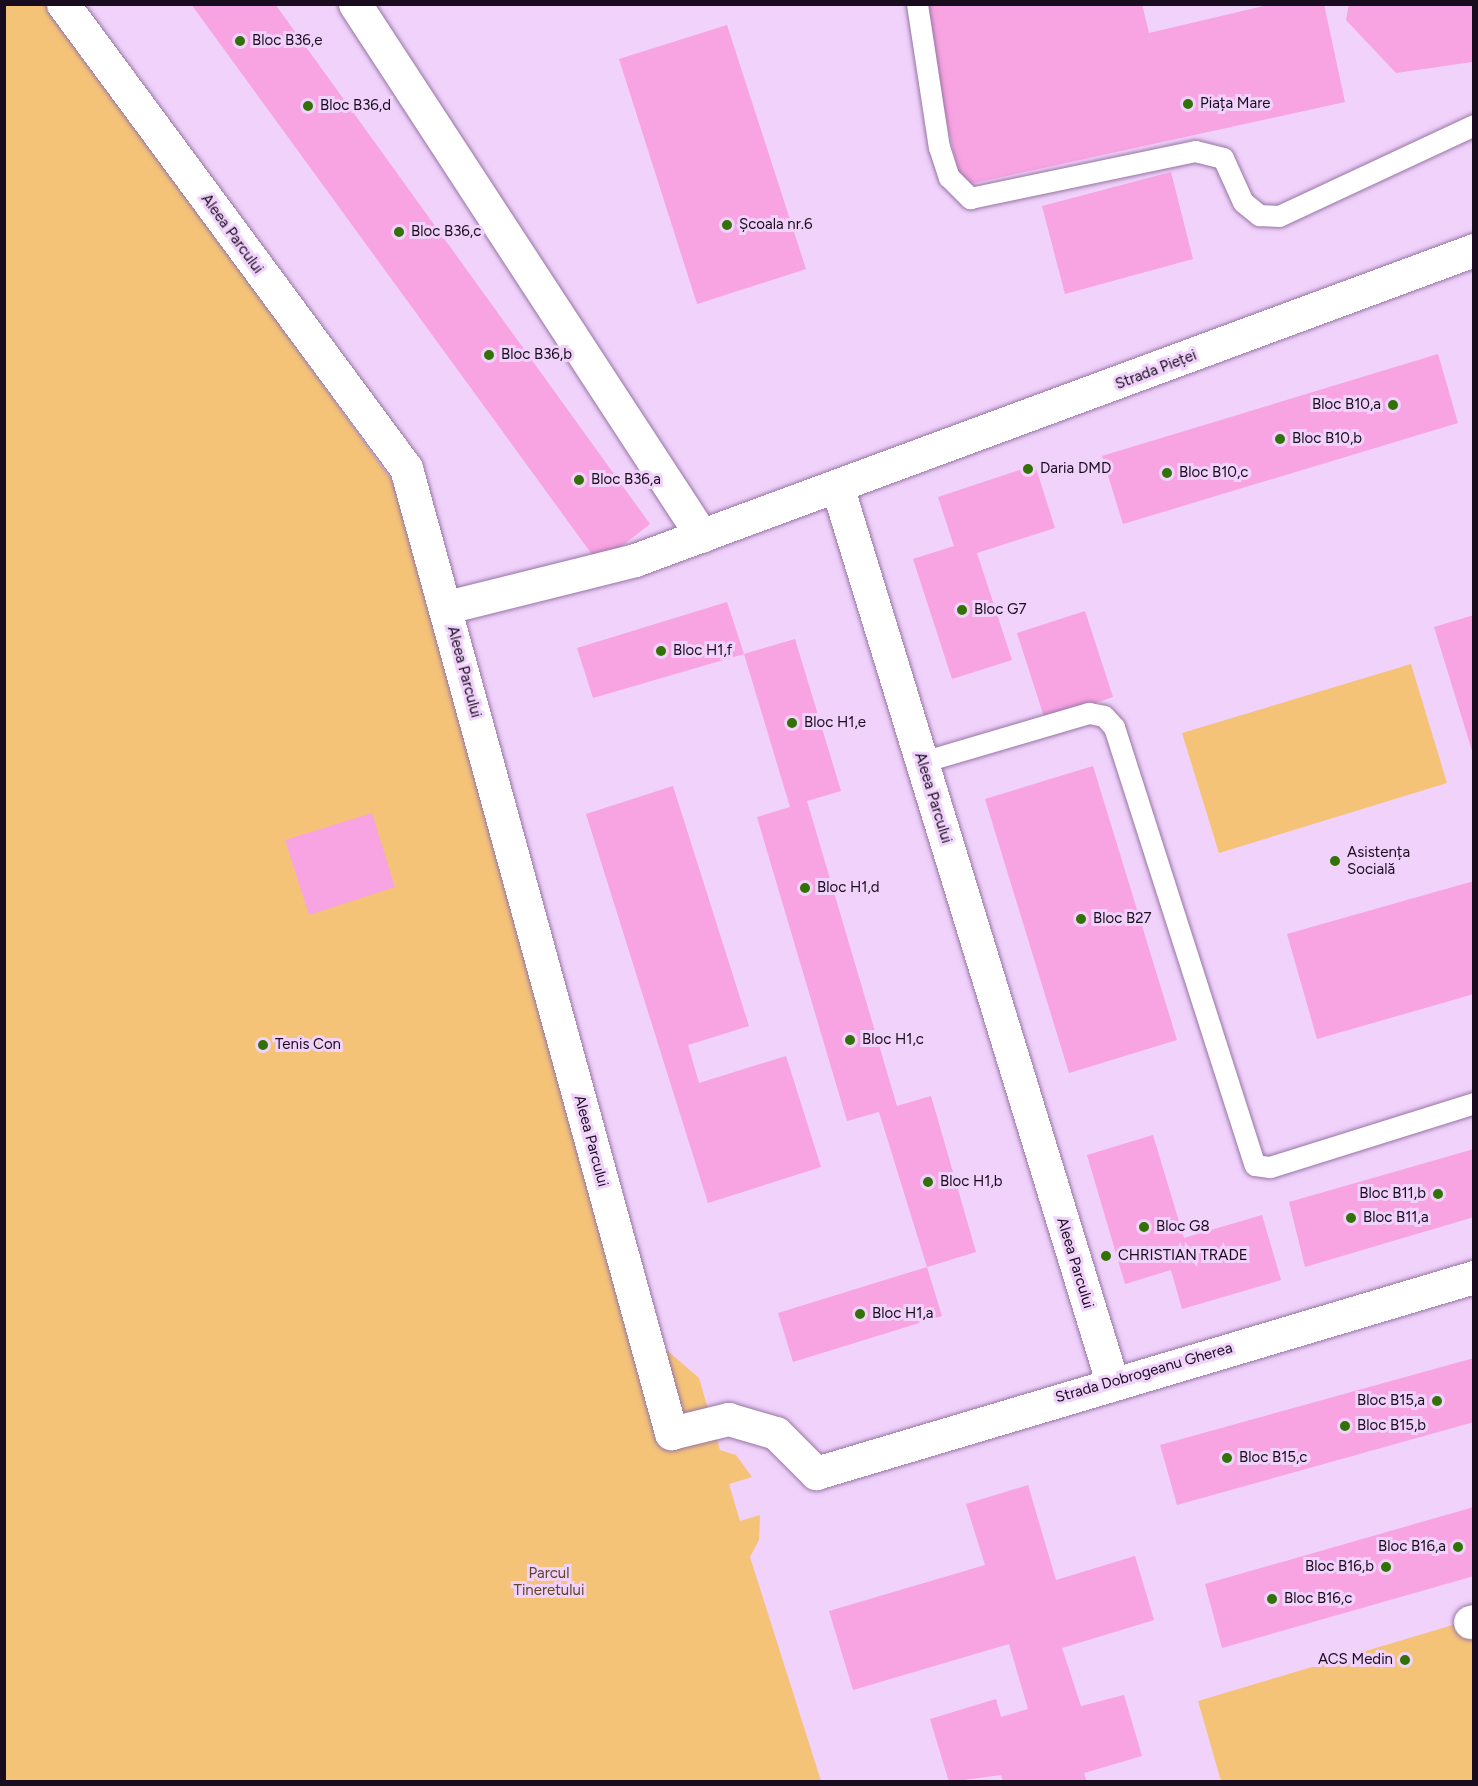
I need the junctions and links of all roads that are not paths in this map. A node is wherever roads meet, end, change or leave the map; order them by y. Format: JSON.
{"nodes":[{"id":1,"x":63,"y":4,"type":"edge"},
{"id":2,"x":354,"y":4,"type":"edge"},
{"id":3,"x":916,"y":4,"type":"edge"},
{"id":4,"x":1473,"y":124,"type":"edge"},
{"id":5,"x":1473,"y":250,"type":"edge"},
{"id":6,"x":838,"y":489,"type":"junction"},
{"id":7,"x":702,"y":536,"type":"junction"},
{"id":8,"x":447,"y":608,"type":"junction"},
{"id":9,"x":922,"y":762,"type":"junction"},
{"id":10,"x":1473,"y":1104,"type":"edge"},
{"id":11,"x":1473,"y":1277,"type":"edge"},
{"id":12,"x":1112,"y":1382,"type":"junction"},
{"id":13,"x":816,"y":1473,"type":"joint"}],
"edges":[{"from":1,"to":8,"type":"street","name":"Aleea Parcului"},
{"from":2,"to":7,"type":"street"},
{"from":3,"to":4,"type":"lane"},
{"from":5,"to":6,"type":"street","name":"Strada Pieței"},
{"from":6,"to":7,"type":"street","name":"Strada Pieței"},
{"from":6,"to":9,"type":"street","name":"Aleea Parcului"},
{"from":7,"to":8,"type":"street","name":"Strada Pieței"},
{"from":8,"to":13,"type":"street","name":"Aleea Parcului"},
{"from":9,"to":10,"type":"lane"},
{"from":9,"to":12,"type":"street","name":"Aleea Parcului"},
{"from":11,"to":12,"type":"street","name":"Strada Dobrogeanu Gherea"},
{"from":12,"to":13,"type":"street","name":"Strada Dobrogeanu Gherea"}]}
